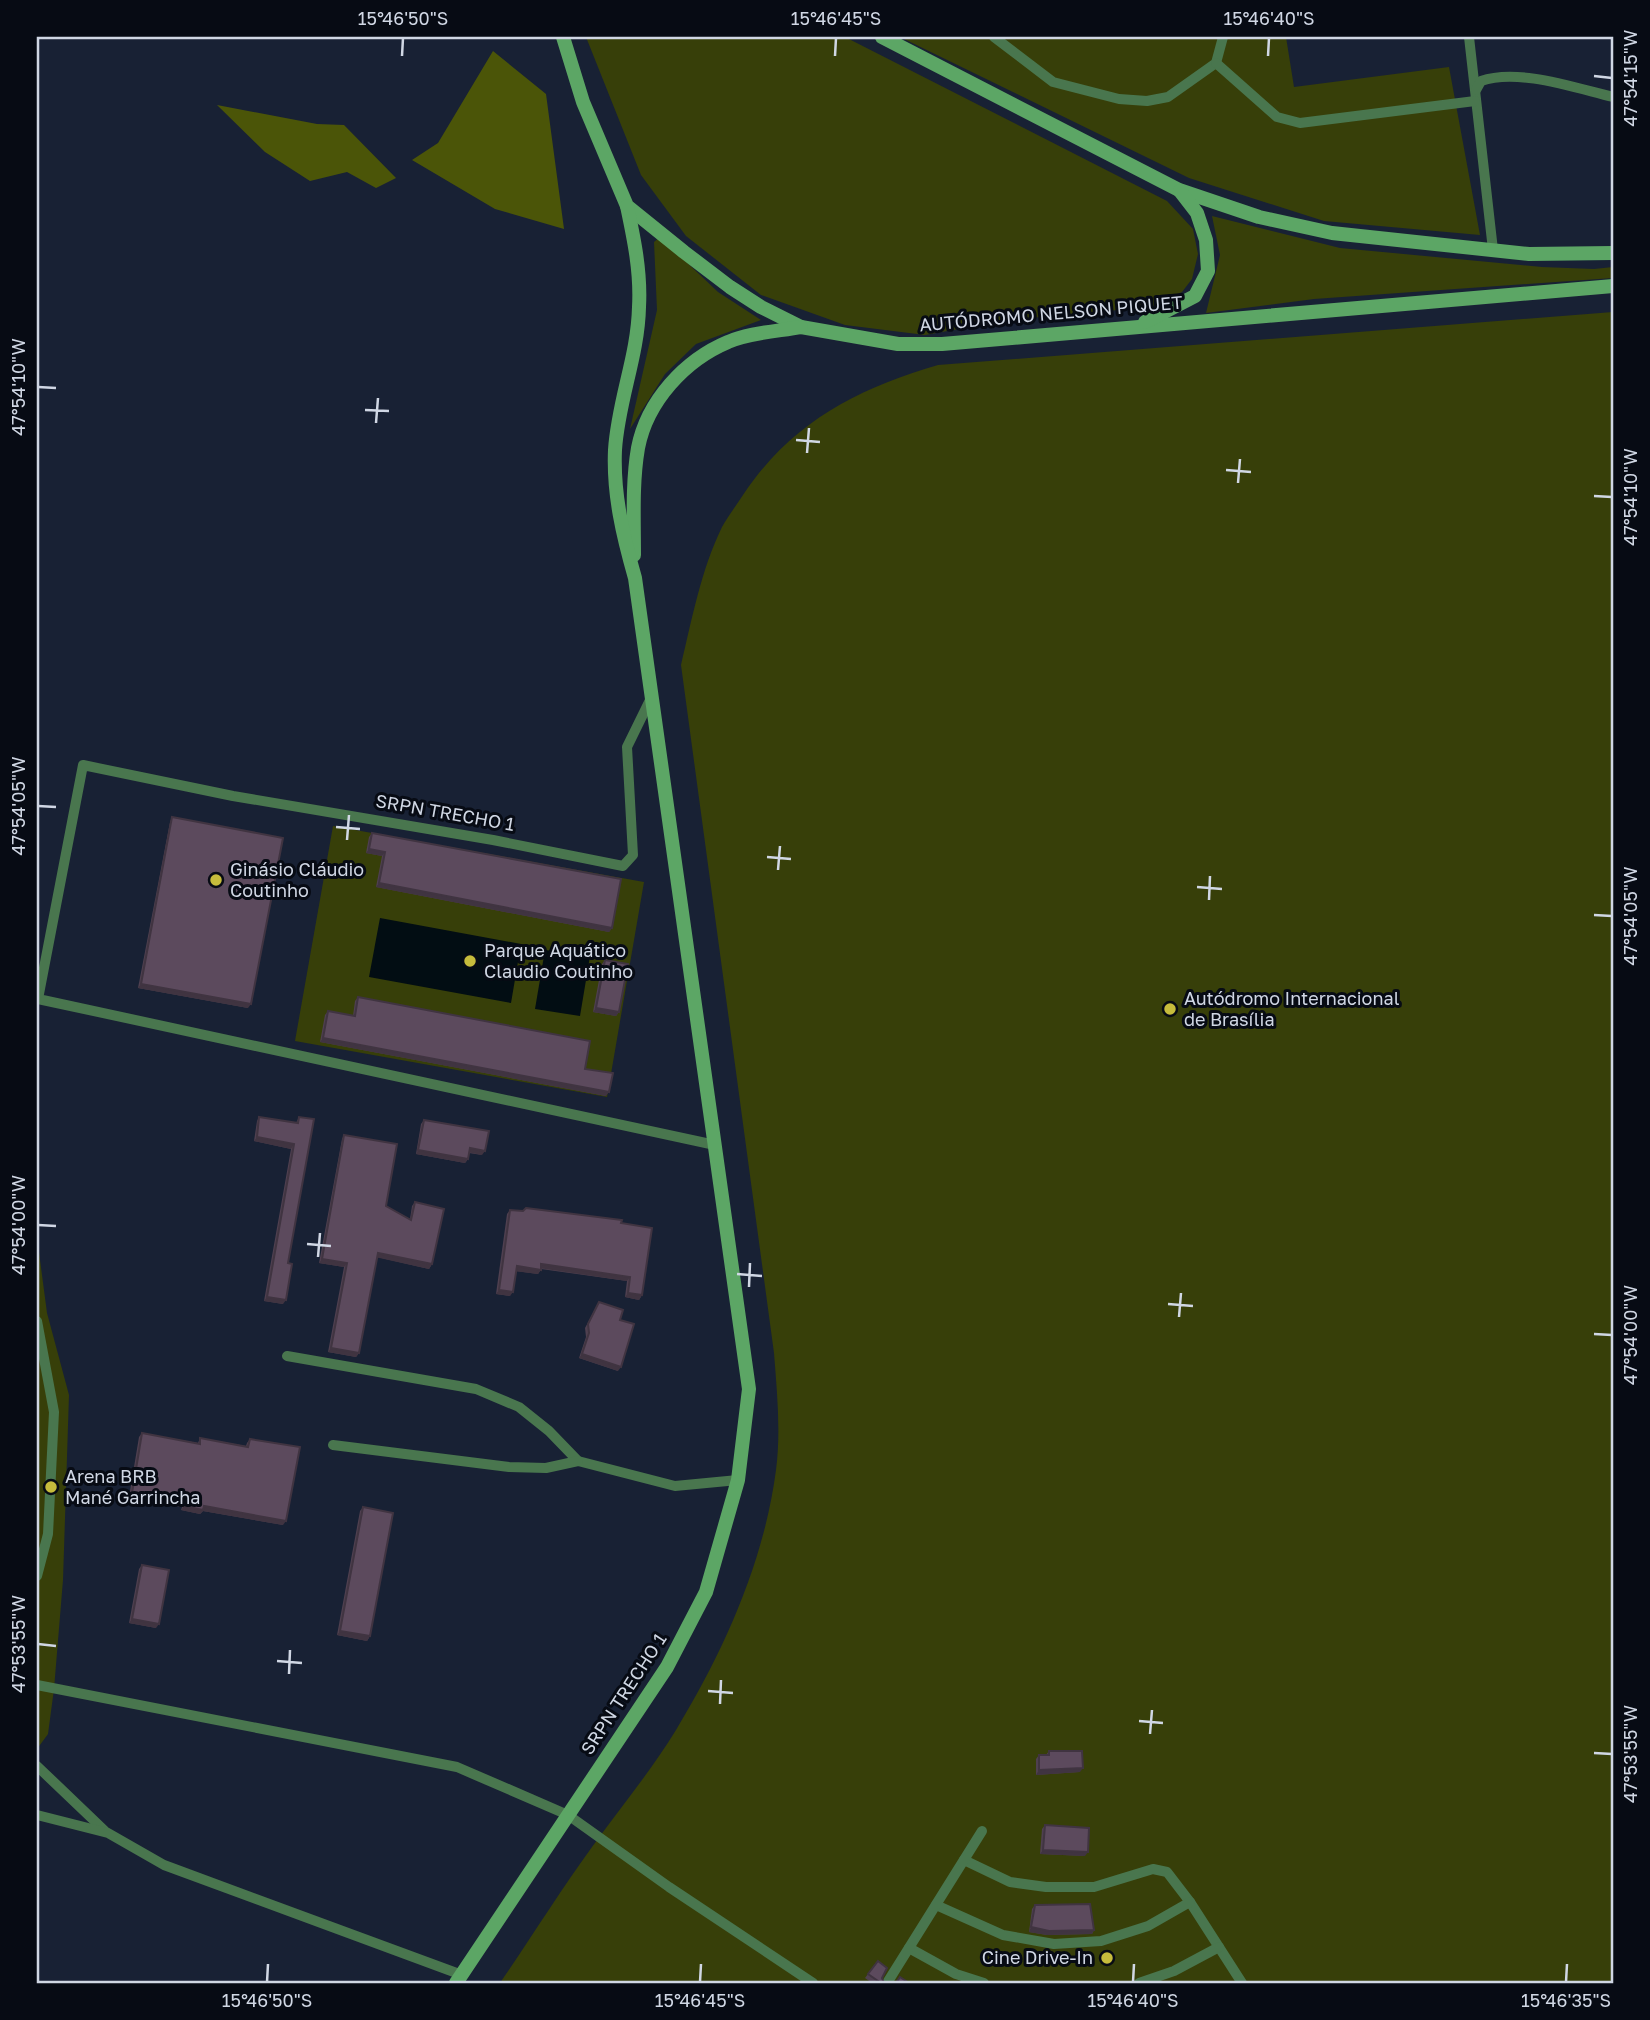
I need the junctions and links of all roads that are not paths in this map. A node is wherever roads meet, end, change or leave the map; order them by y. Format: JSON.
{"nodes":[{"id":1,"x":563,"y":37,"type":"edge"},
{"id":2,"x":882,"y":37,"type":"edge"},
{"id":3,"x":994,"y":37,"type":"edge"},
{"id":4,"x":1223,"y":37,"type":"edge"},
{"id":5,"x":1469,"y":37,"type":"edge"},
{"id":6,"x":1216,"y":63,"type":"junction"},
{"id":7,"x":1476,"y":96,"type":"junction"},
{"id":8,"x":1613,"y":97,"type":"edge"},
{"id":9,"x":1179,"y":190,"type":"junction"},
{"id":10,"x":627,"y":206,"type":"junction"},
{"id":11,"x":1493,"y":250,"type":"junction"},
{"id":12,"x":1613,"y":253,"type":"edge"},
{"id":13,"x":1613,"y":286,"type":"edge"},
{"id":14,"x":801,"y":327,"type":"junction"},
{"id":15,"x":1134,"y":327,"type":"junction"},
{"id":16,"x":635,"y":578,"type":"junction"},
{"id":17,"x":652,"y":695,"type":"junction"},
{"id":18,"x":38,"y":999,"type":"edge"},
{"id":19,"x":715,"y":1145,"type":"junction"},
{"id":20,"x":37,"y":1321,"type":"edge"},
{"id":21,"x":286,"y":1356,"type":"dead end"},
{"id":22,"x":333,"y":1445,"type":"dead end"},
{"id":23,"x":578,"y":1461,"type":"junction"},
{"id":24,"x":738,"y":1480,"type":"junction"},
{"id":25,"x":37,"y":1576,"type":"edge"},
{"id":26,"x":37,"y":1685,"type":"edge"},
{"id":27,"x":37,"y":1766,"type":"edge"},
{"id":28,"x":568,"y":1815,"type":"junction"},
{"id":29,"x":37,"y":1816,"type":"edge"},
{"id":30,"x":982,"y":1831,"type":"dead end"},
{"id":31,"x":108,"y":1833,"type":"junction"},
{"id":32,"x":964,"y":1860,"type":"junction"},
{"id":33,"x":1190,"y":1902,"type":"junction"},
{"id":34,"x":936,"y":1905,"type":"junction"},
{"id":35,"x":1219,"y":1947,"type":"junction"},
{"id":36,"x":909,"y":1948,"type":"junction"},
{"id":37,"x":459,"y":1979,"type":"edge"},
{"id":38,"x":813,"y":1983,"type":"edge"},
{"id":39,"x":887,"y":1983,"type":"edge"},
{"id":40,"x":984,"y":1983,"type":"edge"},
{"id":41,"x":1139,"y":1983,"type":"edge"},
{"id":42,"x":1242,"y":1983,"type":"edge"}],
"edges":[{"from":1,"to":10,"type":"main road","name":"AUTÓDROMO NELSON PIQUET"},
{"from":2,"to":9,"type":"main road"},
{"from":3,"to":6,"type":"lane"},
{"from":4,"to":6,"type":"lane"},
{"from":5,"to":7,"type":"lane"},
{"from":6,"to":7,"type":"lane"},
{"from":7,"to":8,"type":"lane"},
{"from":7,"to":11,"type":"lane"},
{"from":9,"to":11,"type":"main road"},
{"from":9,"to":15,"type":"main road"},
{"from":10,"to":14,"type":"main road","name":"AUTÓDROMO NELSON PIQUET"},
{"from":10,"to":16,"type":"main road","name":"SRPN TRECHO 1"},
{"from":11,"to":12,"type":"main road"},
{"from":13,"to":15,"type":"main road","name":"AUTÓDROMO NELSON PIQUET"},
{"from":14,"to":15,"type":"main road","name":"AUTÓDROMO NELSON PIQUET"},
{"from":14,"to":16,"type":"main road","name":"SRPN TRECHO 1"},
{"from":16,"to":17,"type":"main road","name":"SRPN TRECHO 1"},
{"from":17,"to":18,"type":"lane","name":"SRPN TRECHO 1"},
{"from":17,"to":19,"type":"main road","name":"SRPN TRECHO 1"},
{"from":18,"to":19,"type":"lane"},
{"from":19,"to":24,"type":"main road","name":"SRPN TRECHO 1"},
{"from":20,"to":25,"type":"lane"},
{"from":21,"to":23,"type":"lane"},
{"from":22,"to":23,"type":"lane"},
{"from":23,"to":24,"type":"lane"},
{"from":24,"to":28,"type":"main road","name":"SRPN TRECHO 1"},
{"from":26,"to":28,"type":"lane"},
{"from":27,"to":31,"type":"lane"},
{"from":28,"to":37,"type":"main road","name":"SRPN TRECHO 1"},
{"from":28,"to":38,"type":"lane"},
{"from":29,"to":31,"type":"lane"},
{"from":30,"to":32,"type":"lane"},
{"from":31,"to":37,"type":"lane"},
{"from":32,"to":33,"type":"lane"},
{"from":32,"to":34,"type":"lane"},
{"from":33,"to":34,"type":"lane"},
{"from":33,"to":35,"type":"lane"},
{"from":34,"to":36,"type":"lane"},
{"from":35,"to":41,"type":"lane"},
{"from":35,"to":42,"type":"lane"},
{"from":36,"to":39,"type":"lane"},
{"from":36,"to":40,"type":"lane"}]}
